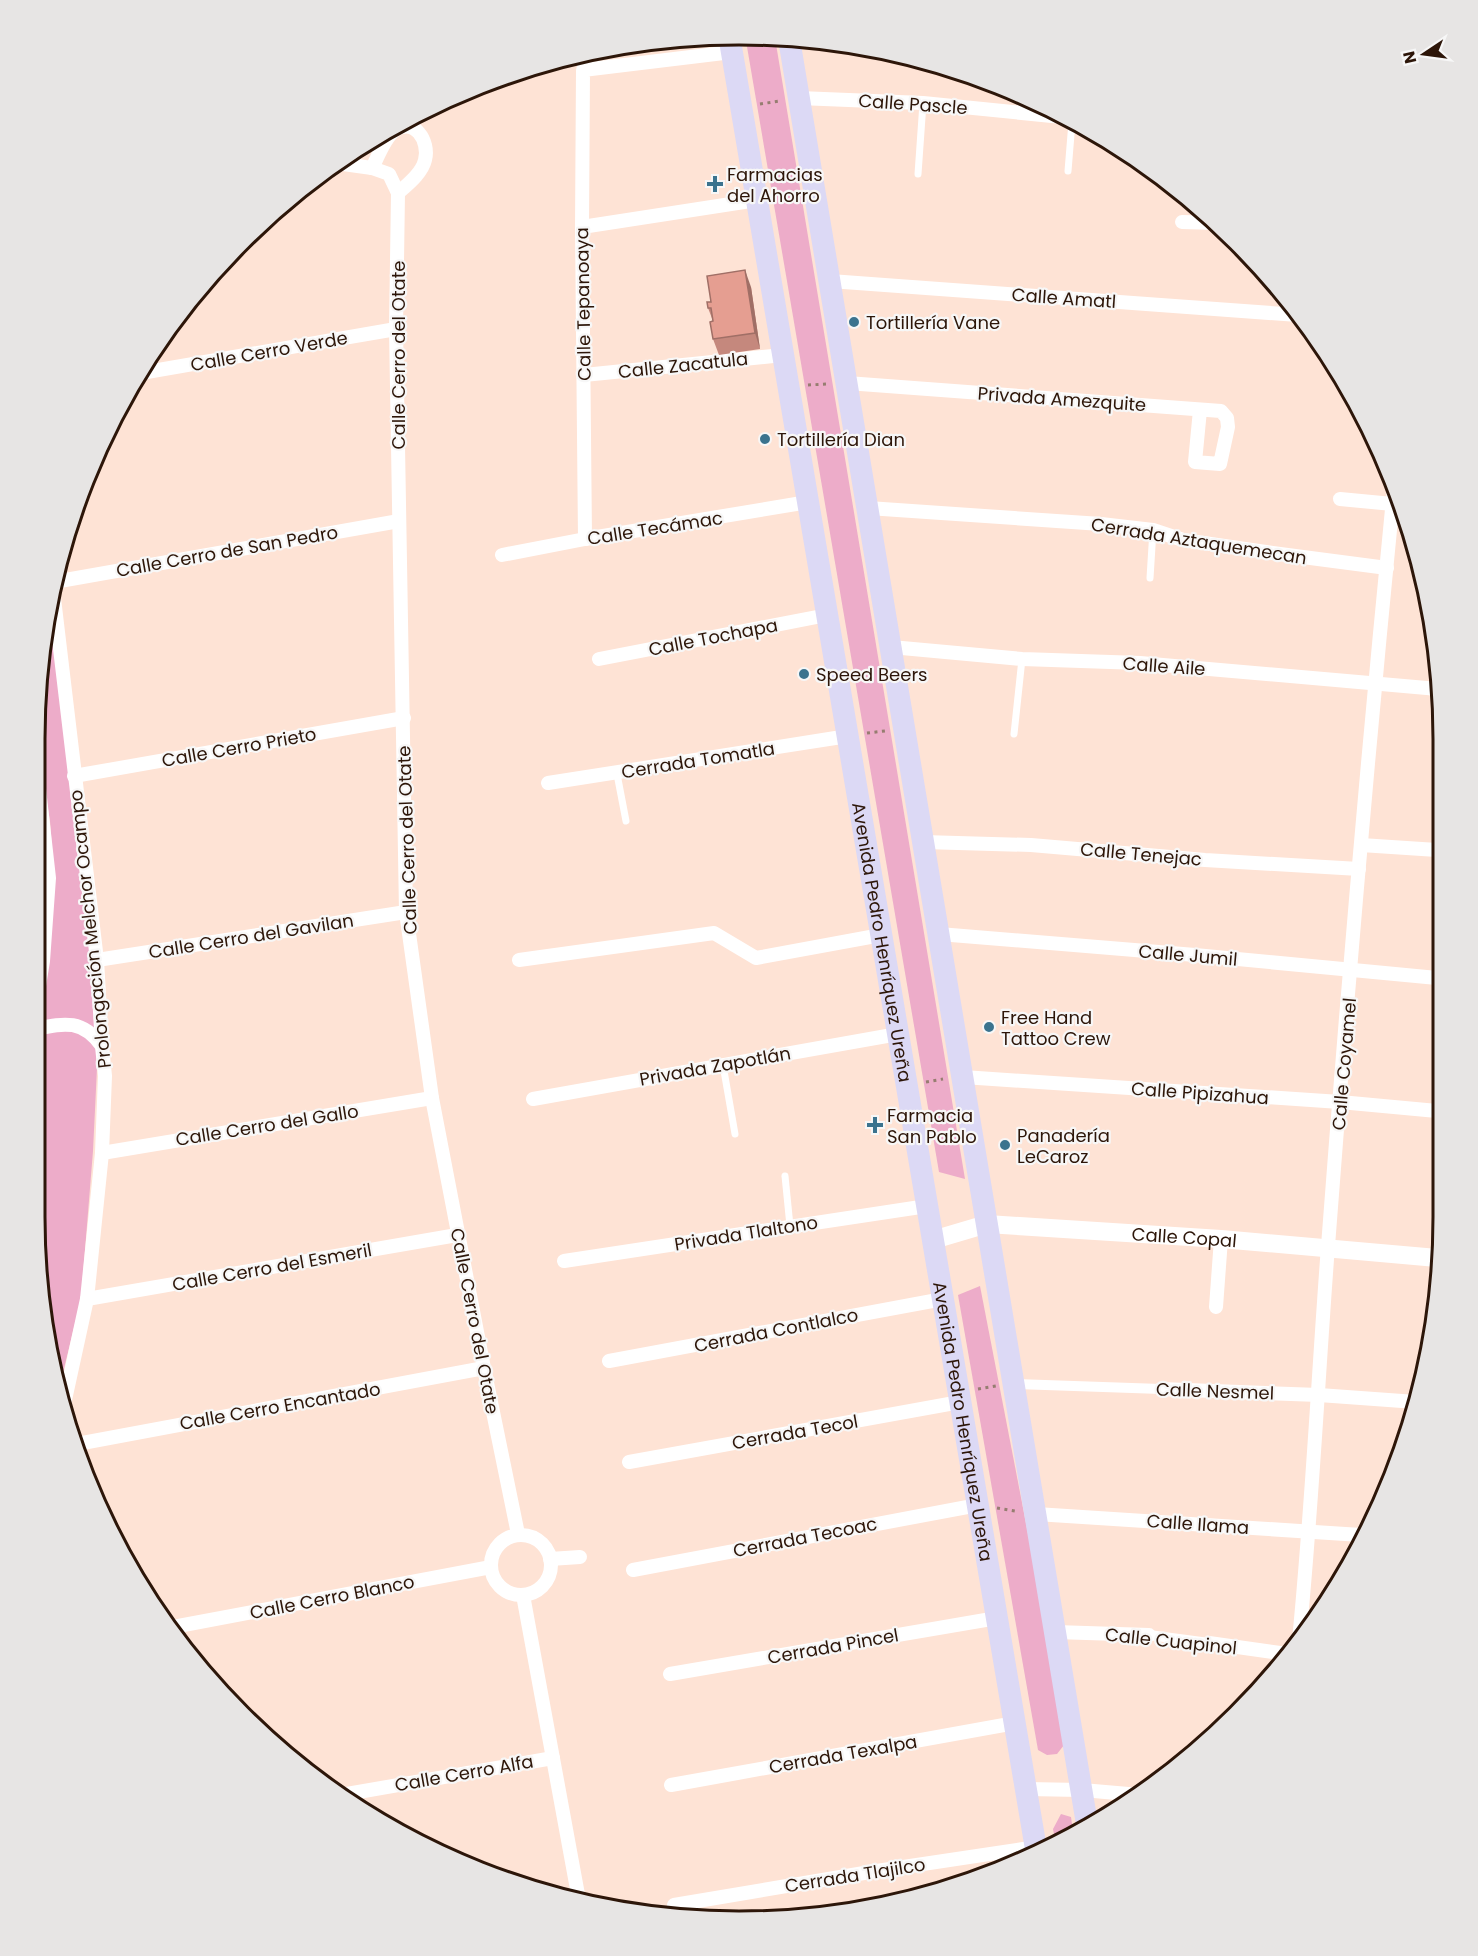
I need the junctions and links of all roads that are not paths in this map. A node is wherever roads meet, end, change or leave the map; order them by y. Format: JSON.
{"nodes":[{"id":1,"x":722,"y":45,"type":"edge"},
{"id":2,"x":730,"y":45,"type":"edge"},
{"id":3,"x":790,"y":47,"type":"edge"},
{"id":4,"x":799,"y":98,"type":"junction"},
{"id":5,"x":923,"y":103,"type":"junction"},
{"id":6,"x":1042,"y":115,"type":"edge"},
{"id":7,"x":412,"y":127,"type":"edge"},
{"id":8,"x":1071,"y":130,"type":"edge"},
{"id":9,"x":388,"y":141,"type":"edge"},
{"id":10,"x":349,"y":165,"type":"edge"},
{"id":11,"x":372,"y":168,"type":"junction"},
{"id":12,"x":1068,"y":171,"type":"dead end"},
{"id":13,"x":918,"y":174,"type":"dead end"},
{"id":14,"x":398,"y":193,"type":"junction"},
{"id":15,"x":757,"y":200,"type":"junction"},
{"id":16,"x":1182,"y":222,"type":"dead end"},
{"id":17,"x":1203,"y":223,"type":"edge"},
{"id":18,"x":582,"y":227,"type":"junction"},
{"id":19,"x":830,"y":281,"type":"junction"},
{"id":20,"x":1288,"y":314,"type":"edge"},
{"id":21,"x":396,"y":329,"type":"junction"},
{"id":22,"x":783,"y":355,"type":"junction"},
{"id":23,"x":151,"y":371,"type":"edge"},
{"id":24,"x":584,"y":375,"type":"junction"},
{"id":25,"x":847,"y":383,"type":"junction"},
{"id":26,"x":1200,"y":410,"type":"junction"},
{"id":27,"x":1340,"y":499,"type":"dead end"},
{"id":28,"x":808,"y":502,"type":"junction"},
{"id":29,"x":1392,"y":504,"type":"edge"},
{"id":30,"x":868,"y":508,"type":"junction"},
{"id":31,"x":1396,"y":516,"type":"edge"},
{"id":32,"x":399,"y":521,"type":"junction"},
{"id":33,"x":1153,"y":530,"type":"junction"},
{"id":34,"x":585,"y":539,"type":"junction"},
{"id":35,"x":502,"y":555,"type":"dead end"},
{"id":36,"x":1387,"y":568,"type":"junction"},
{"id":37,"x":1150,"y":578,"type":"dead end"},
{"id":38,"x":64,"y":580,"type":"edge"},
{"id":39,"x":827,"y":615,"type":"junction"},
{"id":40,"x":56,"y":617,"type":"edge"},
{"id":41,"x":891,"y":647,"type":"junction"},
{"id":42,"x":599,"y":659,"type":"dead end"},
{"id":43,"x":1022,"y":659,"type":"junction"},
{"id":44,"x":1376,"y":684,"type":"junction"},
{"id":45,"x":1431,"y":689,"type":"edge"},
{"id":46,"x":404,"y":718,"type":"junction"},
{"id":47,"x":1014,"y":734,"type":"dead end"},
{"id":48,"x":848,"y":736,"type":"junction"},
{"id":49,"x":617,"y":774,"type":"junction"},
{"id":50,"x":74,"y":776,"type":"junction"},
{"id":51,"x":548,"y":783,"type":"dead end"},
{"id":52,"x":626,"y":821,"type":"dead end"},
{"id":53,"x":45,"y":842,"type":"edge"},
{"id":54,"x":923,"y":842,"type":"junction"},
{"id":55,"x":1361,"y":845,"type":"junction"},
{"id":56,"x":1433,"y":850,"type":"edge"},
{"id":57,"x":1359,"y":869,"type":"junction"},
{"id":58,"x":406,"y":912,"type":"junction"},
{"id":59,"x":45,"y":933,"type":"edge"},
{"id":60,"x":939,"y":934,"type":"junction"},
{"id":61,"x":881,"y":935,"type":"junction"},
{"id":62,"x":97,"y":960,"type":"junction"},
{"id":63,"x":519,"y":960,"type":"dead end"},
{"id":64,"x":1352,"y":971,"type":"junction"},
{"id":65,"x":1433,"y":978,"type":"edge"},
{"id":66,"x":45,"y":1027,"type":"edge"},
{"id":67,"x":898,"y":1034,"type":"junction"},
{"id":68,"x":102,"y":1046,"type":"junction"},
{"id":69,"x":723,"y":1065,"type":"junction"},
{"id":70,"x":963,"y":1077,"type":"junction"},
{"id":71,"x":432,"y":1098,"type":"junction"},
{"id":72,"x":533,"y":1099,"type":"dead end"},
{"id":73,"x":1340,"y":1102,"type":"junction"},
{"id":74,"x":1433,"y":1111,"type":"edge"},
{"id":75,"x":735,"y":1134,"type":"dead end"},
{"id":76,"x":102,"y":1153,"type":"junction"},
{"id":77,"x":785,"y":1176,"type":"dead end"},
{"id":78,"x":927,"y":1206,"type":"junction"},
{"id":79,"x":987,"y":1224,"type":"junction"},
{"id":80,"x":790,"y":1227,"type":"junction"},
{"id":81,"x":458,"y":1235,"type":"junction"},
{"id":82,"x":1221,"y":1239,"type":"junction"},
{"id":83,"x":933,"y":1240,"type":"junction"},
{"id":84,"x":1328,"y":1248,"type":"junction"},
{"id":85,"x":1432,"y":1258,"type":"edge"},
{"id":86,"x":564,"y":1261,"type":"dead end"},
{"id":87,"x":87,"y":1299,"type":"junction"},
{"id":88,"x":943,"y":1299,"type":"junction"},
{"id":89,"x":1216,"y":1307,"type":"dead end"},
{"id":90,"x":609,"y":1361,"type":"dead end"},
{"id":91,"x":484,"y":1368,"type":"junction"},
{"id":92,"x":1014,"y":1384,"type":"junction"},
{"id":93,"x":1161,"y":1389,"type":"joint"},
{"id":94,"x":67,"y":1390,"type":"edge"},
{"id":95,"x":1319,"y":1395,"type":"junction"},
{"id":96,"x":960,"y":1397,"type":"junction"},
{"id":97,"x":1408,"y":1401,"type":"edge"},
{"id":98,"x":83,"y":1443,"type":"edge"},
{"id":99,"x":629,"y":1462,"type":"dead end"},
{"id":100,"x":978,"y":1505,"type":"junction"},
{"id":101,"x":1036,"y":1514,"type":"junction"},
{"id":102,"x":1310,"y":1531,"type":"junction"},
{"id":103,"x":518,"y":1534,"type":"junction"},
{"id":104,"x":1355,"y":1535,"type":"edge"},
{"id":105,"x":580,"y":1557,"type":"dead end"},
{"id":106,"x":550,"y":1559,"type":"junction"},
{"id":107,"x":491,"y":1567,"type":"junction"},
{"id":108,"x":633,"y":1570,"type":"dead end"},
{"id":109,"x":523,"y":1594,"type":"junction"},
{"id":110,"x":997,"y":1618,"type":"junction"},
{"id":111,"x":1301,"y":1624,"type":"edge"},
{"id":112,"x":179,"y":1626,"type":"edge"},
{"id":113,"x":1055,"y":1632,"type":"junction"},
{"id":114,"x":1149,"y":1635,"type":"joint"},
{"id":115,"x":1209,"y":1643,"type":"joint"},
{"id":116,"x":1279,"y":1653,"type":"edge"},
{"id":117,"x":670,"y":1674,"type":"dead end"},
{"id":118,"x":1015,"y":1723,"type":"junction"},
{"id":119,"x":553,"y":1758,"type":"junction"},
{"id":120,"x":670,"y":1785,"type":"dead end"},
{"id":121,"x":1026,"y":1789,"type":"junction"},
{"id":122,"x":1082,"y":1790,"type":"junction"},
{"id":123,"x":352,"y":1793,"type":"edge"},
{"id":124,"x":1125,"y":1794,"type":"edge"},
{"id":125,"x":1086,"y":1818,"type":"edge"},
{"id":126,"x":1035,"y":1844,"type":"edge"},
{"id":127,"x":1022,"y":1850,"type":"edge"},
{"id":128,"x":577,"y":1892,"type":"edge"},
{"id":129,"x":674,"y":1905,"type":"dead end"}],
"edges":[{"from":1,"to":18,"type":"street","name":"Calle Tepanoaya"},
{"from":2,"to":15,"type":"main road","name":"Avenida Pedro Henríquez Ureña"},
{"from":3,"to":4,"type":"main road"},
{"from":4,"to":5,"type":"street","name":"Calle Pascle"},
{"from":4,"to":19,"type":"main road"},
{"from":5,"to":6,"type":"street","name":"Calle Pascle"},
{"from":5,"to":13,"type":"lane"},
{"from":7,"to":14,"type":"street"},
{"from":8,"to":12,"type":"lane"},
{"from":9,"to":11,"type":"street"},
{"from":10,"to":11,"type":"street"},
{"from":11,"to":14,"type":"street","name":"Calle Cerro del Otate"},
{"from":14,"to":21,"type":"street","name":"Calle Cerro del Otate"},
{"from":15,"to":18,"type":"street"},
{"from":15,"to":22,"type":"main road","name":"Avenida Pedro Henríquez Ureña"},
{"from":16,"to":17,"type":"street"},
{"from":18,"to":24,"type":"street","name":"Calle Tepanoaya"},
{"from":19,"to":20,"type":"street","name":"Calle Amatl"},
{"from":19,"to":25,"type":"main road"},
{"from":21,"to":23,"type":"street","name":"Calle Cerro Verde"},
{"from":21,"to":32,"type":"street","name":"Calle Cerro del Otate"},
{"from":22,"to":24,"type":"street","name":"Calle Zacatula"},
{"from":22,"to":28,"type":"main road","name":"Avenida Pedro Henríquez Ureña"},
{"from":24,"to":34,"type":"street","name":"Calle Tepanoaya"},
{"from":25,"to":26,"type":"street","name":"Privada Amezquite"},
{"from":25,"to":30,"type":"main road"},
{"from":26,"to":26,"type":"street","name":"Privada Amezquite"},
{"from":27,"to":29,"type":"street"},
{"from":28,"to":34,"type":"street","name":"Calle Tecámac"},
{"from":28,"to":39,"type":"main road","name":"Avenida Pedro Henríquez Ureña"},
{"from":30,"to":33,"type":"street","name":"Cerrada Aztaquemecan"},
{"from":30,"to":41,"type":"main road"},
{"from":31,"to":36,"type":"street","name":"Calle Coyamel"},
{"from":32,"to":38,"type":"street","name":"Calle Cerro de San Pedro"},
{"from":32,"to":46,"type":"street","name":"Calle Cerro del Otate"},
{"from":33,"to":36,"type":"street","name":"Cerrada Aztaquemecan"},
{"from":33,"to":37,"type":"lane"},
{"from":34,"to":35,"type":"street","name":"Calle Tecámac"},
{"from":36,"to":44,"type":"street","name":"Calle Coyamel"},
{"from":39,"to":42,"type":"street","name":"Calle Tochapa"},
{"from":39,"to":48,"type":"main road","name":"Avenida Pedro Henríquez Ureña"},
{"from":40,"to":50,"type":"street","name":"Prolongación Melchor Ocampo"},
{"from":41,"to":43,"type":"street","name":"Calle Aile"},
{"from":41,"to":54,"type":"main road"},
{"from":43,"to":44,"type":"street","name":"Calle Aile"},
{"from":43,"to":47,"type":"lane"},
{"from":44,"to":45,"type":"street","name":"Calle Aile"},
{"from":44,"to":55,"type":"street","name":"Calle Coyamel"},
{"from":46,"to":50,"type":"street","name":"Calle Cerro Prieto"},
{"from":46,"to":58,"type":"street","name":"Calle Cerro del Otate"},
{"from":48,"to":49,"type":"street","name":"Cerrada Tomatla"},
{"from":48,"to":61,"type":"main road","name":"Avenida Pedro Henríquez Ureña"},
{"from":49,"to":51,"type":"street","name":"Cerrada Tomatla"},
{"from":49,"to":52,"type":"lane"},
{"from":50,"to":62,"type":"street","name":"Prolongación Melchor Ocampo"},
{"from":53,"to":59,"type":"street","name":"Prolongación Melchor Ocampo"},
{"from":54,"to":57,"type":"street","name":"Calle Tenejac"},
{"from":54,"to":60,"type":"main road"},
{"from":55,"to":56,"type":"street"},
{"from":55,"to":57,"type":"street","name":"Calle Coyamel"},
{"from":57,"to":64,"type":"street","name":"Calle Coyamel"},
{"from":58,"to":62,"type":"street","name":"Calle Cerro del Gavilan"},
{"from":58,"to":71,"type":"street","name":"Calle Cerro del Otate"},
{"from":60,"to":64,"type":"street","name":"Calle Jumil"},
{"from":60,"to":70,"type":"main road"},
{"from":61,"to":63,"type":"street"},
{"from":61,"to":67,"type":"main road","name":"Avenida Pedro Henríquez Ureña"},
{"from":62,"to":68,"type":"street","name":"Prolongación Melchor Ocampo"},
{"from":64,"to":65,"type":"street","name":"Calle Jumil"},
{"from":64,"to":73,"type":"street","name":"Calle Coyamel"},
{"from":66,"to":68,"type":"street"},
{"from":67,"to":69,"type":"street","name":"Privada Zapotlán"},
{"from":67,"to":78,"type":"main road","name":"Avenida Pedro Henríquez Ureña"},
{"from":68,"to":76,"type":"street","name":"Prolongación Melchor Ocampo"},
{"from":69,"to":72,"type":"street","name":"Privada Zapotlán"},
{"from":69,"to":75,"type":"lane"},
{"from":70,"to":73,"type":"street","name":"Calle Pipizahua"},
{"from":70,"to":79,"type":"main road"},
{"from":71,"to":76,"type":"street","name":"Calle Cerro del Gallo"},
{"from":71,"to":81,"type":"street","name":"Calle Cerro del Otate"},
{"from":73,"to":74,"type":"street","name":"Calle Pipizahua"},
{"from":73,"to":84,"type":"street","name":"Calle Coyamel"},
{"from":76,"to":87,"type":"street","name":"Prolongación Melchor Ocampo"},
{"from":77,"to":80,"type":"lane"},
{"from":78,"to":80,"type":"street","name":"Privada Tlaltono"},
{"from":78,"to":83,"type":"main road","name":"Avenida Pedro Henríquez Ureña"},
{"from":79,"to":82,"type":"street","name":"Calle Copal"},
{"from":79,"to":83,"type":"street","name":"Calle Copal"},
{"from":79,"to":92,"type":"main road"},
{"from":80,"to":86,"type":"street","name":"Privada Tlaltono"},
{"from":81,"to":87,"type":"street","name":"Calle Cerro del Esmeril"},
{"from":81,"to":91,"type":"street","name":"Calle Cerro del Otate"},
{"from":82,"to":84,"type":"street","name":"Calle Copal"},
{"from":82,"to":89,"type":"street"},
{"from":83,"to":88,"type":"main road","name":"Avenida Pedro Henríquez Ureña"},
{"from":84,"to":85,"type":"street","name":"Calle Copal"},
{"from":84,"to":95,"type":"street","name":"Calle Coyamel"},
{"from":87,"to":94,"type":"street","name":"Prolongación Melchor Ocampo"},
{"from":88,"to":90,"type":"street","name":"Cerrada Contlalco"},
{"from":88,"to":96,"type":"main road","name":"Avenida Pedro Henríquez Ureña"},
{"from":91,"to":98,"type":"street","name":"Calle Cerro Encantado"},
{"from":91,"to":103,"type":"street","name":"Calle Cerro del Otate"},
{"from":92,"to":93,"type":"street","name":"Calle Nesmel"},
{"from":92,"to":101,"type":"main road"},
{"from":93,"to":95,"type":"street","name":"Calle Nesmel"},
{"from":95,"to":97,"type":"street","name":"Calle Nesmel"},
{"from":95,"to":102,"type":"street","name":"Calle Coyamel"},
{"from":96,"to":99,"type":"street","name":"Cerrada Tecol"},
{"from":96,"to":100,"type":"main road","name":"Avenida Pedro Henríquez Ureña"},
{"from":100,"to":108,"type":"street","name":"Cerrada Tecoac"},
{"from":100,"to":110,"type":"main road","name":"Avenida Pedro Henríquez Ureña"},
{"from":101,"to":102,"type":"street","name":"Calle Ilama"},
{"from":101,"to":113,"type":"main road"},
{"from":102,"to":104,"type":"street","name":"Calle Ilama"},
{"from":102,"to":111,"type":"street","name":"Calle Coyamel"},
{"from":103,"to":106,"type":"street"},
{"from":103,"to":107,"type":"street"},
{"from":105,"to":106,"type":"street"},
{"from":106,"to":109,"type":"street"},
{"from":107,"to":109,"type":"street"},
{"from":107,"to":112,"type":"street","name":"Calle Cerro Blanco"},
{"from":109,"to":119,"type":"street"},
{"from":110,"to":117,"type":"street","name":"Cerrada Pincel"},
{"from":110,"to":118,"type":"main road","name":"Avenida Pedro Henríquez Ureña"},
{"from":113,"to":114,"type":"street","name":"Calle Cuapinol"},
{"from":113,"to":122,"type":"main road"},
{"from":114,"to":115,"type":"street","name":"Calle Cuapinol"},
{"from":115,"to":116,"type":"street","name":"Calle Cuapinol"},
{"from":118,"to":120,"type":"street","name":"Cerrada Texalpa"},
{"from":118,"to":121,"type":"main road","name":"Avenida Pedro Henríquez Ureña"},
{"from":119,"to":123,"type":"street","name":"Calle Cerro Alfa"},
{"from":119,"to":128,"type":"street"},
{"from":121,"to":122,"type":"street"},
{"from":121,"to":126,"type":"main road","name":"Avenida Pedro Henríquez Ureña"},
{"from":122,"to":124,"type":"street"},
{"from":122,"to":125,"type":"main road"},
{"from":127,"to":129,"type":"street","name":"Cerrada Tlajilco"}]}
